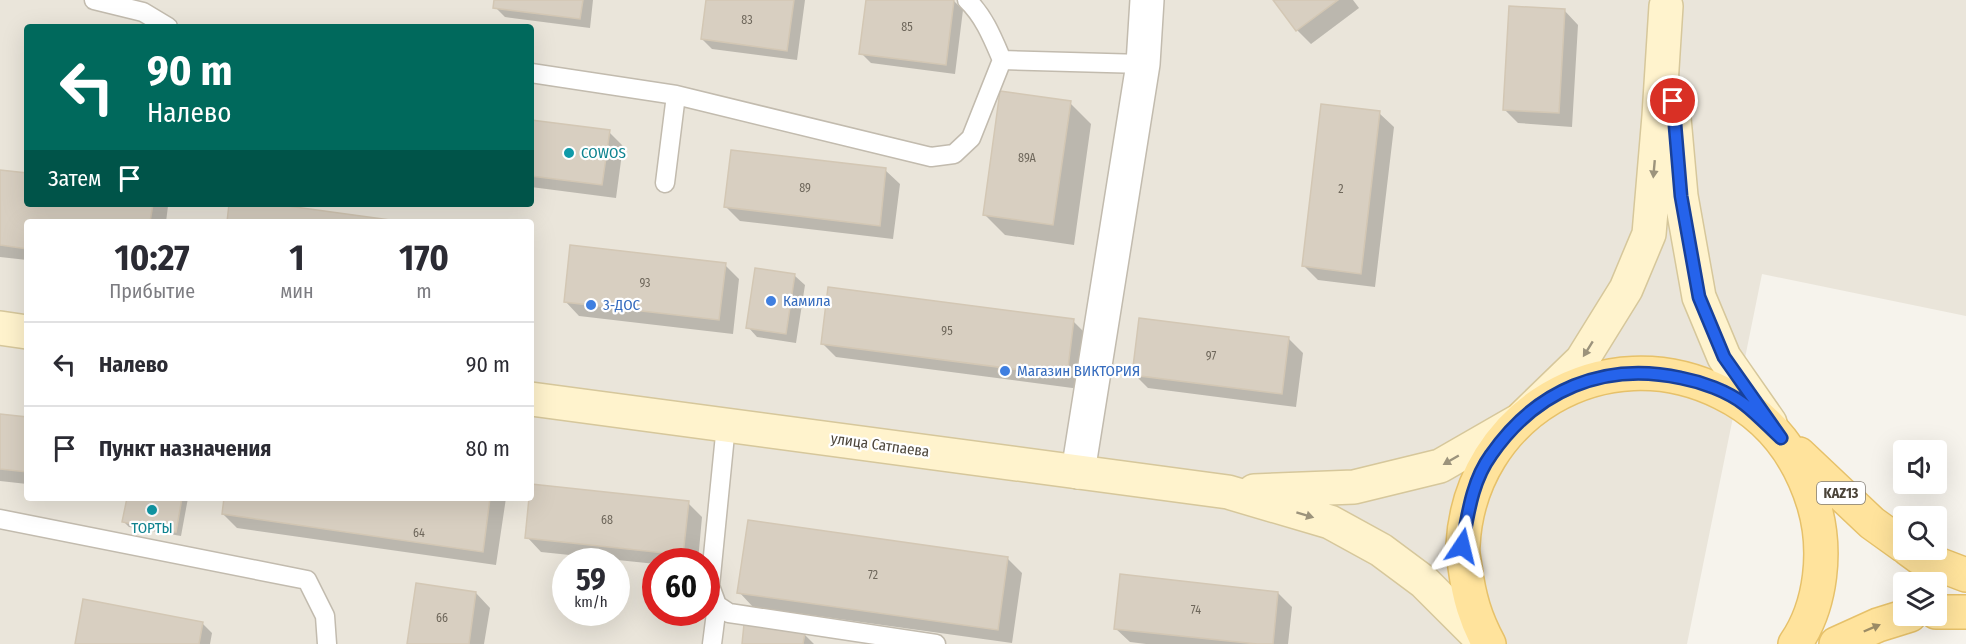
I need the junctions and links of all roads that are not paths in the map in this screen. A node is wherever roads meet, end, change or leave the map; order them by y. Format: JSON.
{"nodes":[{"id":1,"x":94,"y":0,"type":"edge"},
{"id":2,"x":968,"y":0,"type":"edge"},
{"id":3,"x":1147,"y":0,"type":"edge"},
{"id":4,"x":1665,"y":3,"type":"edge"},
{"id":5,"x":163,"y":24,"type":"edge"},
{"id":6,"x":1002,"y":60,"type":"junction"},
{"id":7,"x":1143,"y":64,"type":"junction"},
{"id":8,"x":534,"y":73,"type":"edge"},
{"id":9,"x":676,"y":95,"type":"junction"},
{"id":10,"x":665,"y":183,"type":"dead end"},
{"id":11,"x":0,"y":328,"type":"edge"},
{"id":12,"x":24,"y":332,"type":"edge"},
{"id":13,"x":534,"y":399,"type":"edge"},
{"id":14,"x":1520,"y":420,"type":"junction"},
{"id":15,"x":726,"y":425,"type":"junction"},
{"id":16,"x":1781,"y":438,"type":"junction"},
{"id":17,"x":1078,"y":472,"type":"junction"},
{"id":18,"x":1228,"y":492,"type":"junction"},
{"id":19,"x":0,"y":519,"type":"edge"},
{"id":20,"x":1893,"y":538,"type":"edge"},
{"id":21,"x":714,"y":548,"type":"edge"},
{"id":22,"x":1927,"y":560,"type":"edge"},
{"id":23,"x":1966,"y":575,"type":"edge"},
{"id":24,"x":720,"y":607,"type":"edge"},
{"id":25,"x":1947,"y":612,"type":"edge"},
{"id":26,"x":1966,"y":612,"type":"edge"},
{"id":27,"x":1893,"y":620,"type":"edge"},
{"id":28,"x":714,"y":626,"type":"edge"},
{"id":29,"x":327,"y":644,"type":"edge"},
{"id":30,"x":712,"y":644,"type":"edge"},
{"id":31,"x":936,"y":644,"type":"edge"},
{"id":32,"x":1488,"y":644,"type":"edge"},
{"id":33,"x":1795,"y":644,"type":"edge"},
{"id":34,"x":1836,"y":644,"type":"edge"}],
"edges":[{"from":1,"to":5,"type":"lane"},
{"from":2,"to":6,"type":"lane"},
{"from":3,"to":7,"type":"street"},
{"from":4,"to":14,"type":"main road","one_way":true},
{"from":4,"to":16,"type":"main road"},
{"from":6,"to":7,"type":"lane"},
{"from":6,"to":9,"type":"lane"},
{"from":7,"to":17,"type":"street"},
{"from":8,"to":9,"type":"lane"},
{"from":9,"to":10,"type":"lane"},
{"from":11,"to":12,"type":"main road"},
{"from":13,"to":15,"type":"main road","name":"улица Сатпаева"},
{"from":14,"to":16,"type":"main road","number":"KAZ13"},
{"from":14,"to":18,"type":"main road","one_way":true},
{"from":14,"to":32,"type":"main road","number":"KAZ13"},
{"from":15,"to":17,"type":"main road","name":"улица Сатпаева"},
{"from":15,"to":21,"type":"lane"},
{"from":16,"to":20,"type":"main road","number":"KAZ13"},
{"from":16,"to":33,"type":"main road","number":"KAZ13"},
{"from":17,"to":18,"type":"main road","name":"улица Сатпаева"},
{"from":18,"to":32,"type":"main road","one_way":true},
{"from":19,"to":29,"type":"lane"},
{"from":22,"to":23,"type":"main road"},
{"from":24,"to":31,"type":"lane"},
{"from":25,"to":26,"type":"main road"},
{"from":34,"to":27,"type":"main road","one_way":true},
{"from":28,"to":30,"type":"lane"}]}
